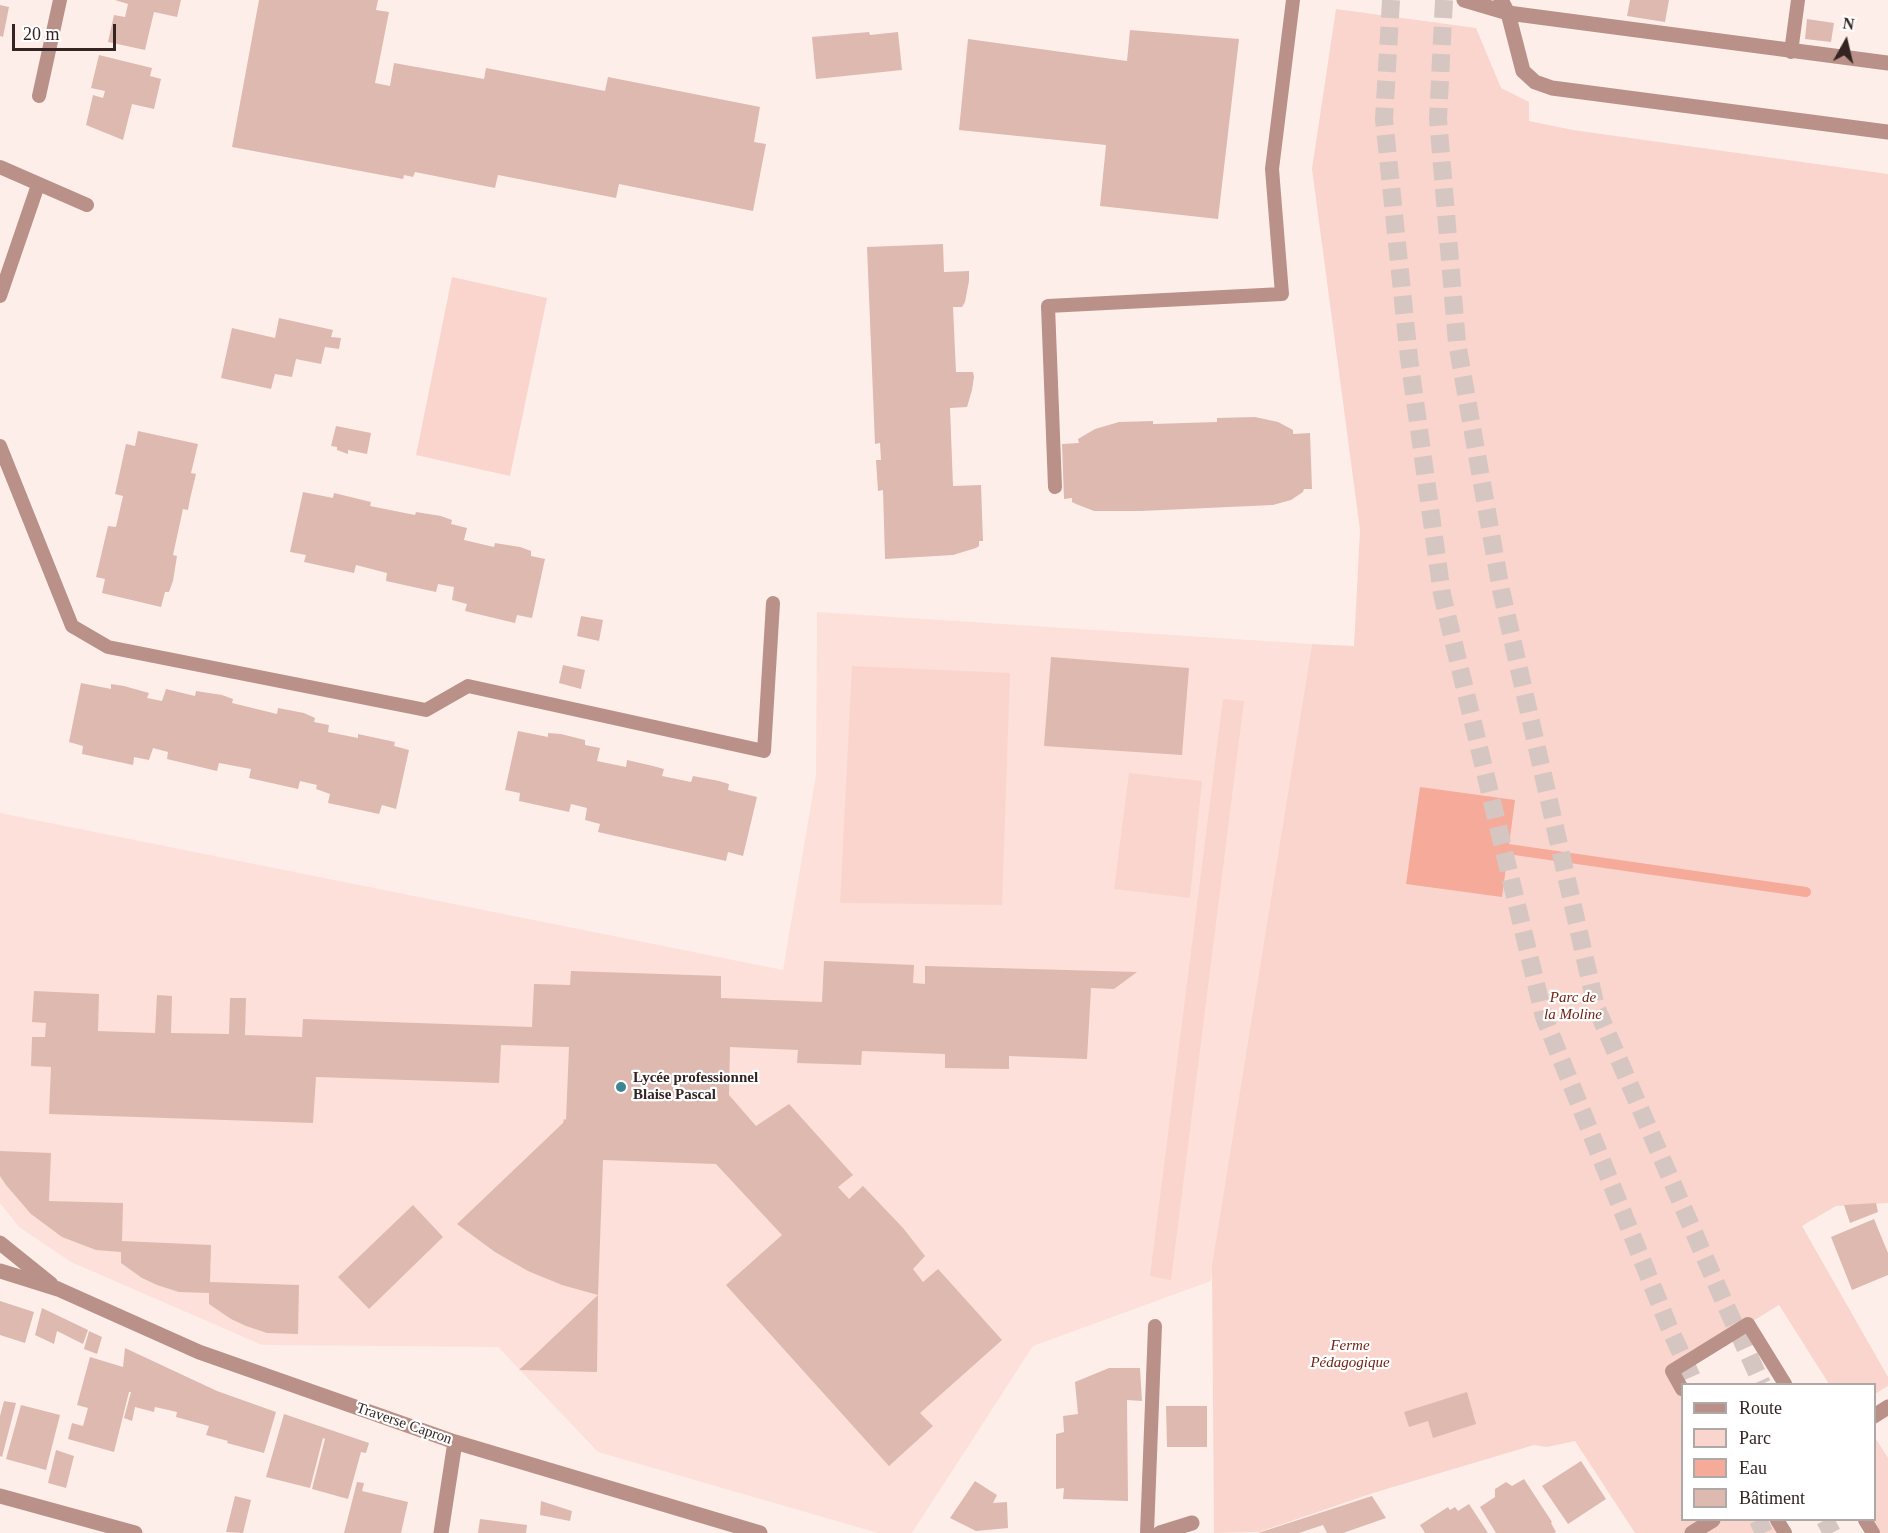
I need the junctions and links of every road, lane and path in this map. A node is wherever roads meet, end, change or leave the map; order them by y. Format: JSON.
{"nodes":[{"id":1,"x":60,"y":0,"type":"edge"},
{"id":2,"x":1293,"y":0,"type":"edge"},
{"id":3,"x":1464,"y":0,"type":"edge"},
{"id":4,"x":1798,"y":0,"type":"edge"},
{"id":5,"x":1504,"y":7,"type":"edge"},
{"id":6,"x":1791,"y":52,"type":"junction"},
{"id":7,"x":1888,"y":63,"type":"edge"},
{"id":8,"x":39,"y":96,"type":"dead end"},
{"id":9,"x":1888,"y":132,"type":"edge"},
{"id":10,"x":0,"y":167,"type":"edge"},
{"id":11,"x":38,"y":185,"type":"junction"},
{"id":12,"x":87,"y":205,"type":"dead end"},
{"id":13,"x":0,"y":296,"type":"edge"},
{"id":14,"x":0,"y":446,"type":"edge"},
{"id":15,"x":1055,"y":487,"type":"dead end"},
{"id":16,"x":773,"y":603,"type":"dead end"},
{"id":17,"x":0,"y":1243,"type":"edge"},
{"id":18,"x":0,"y":1271,"type":"edge"},
{"id":19,"x":58,"y":1289,"type":"junction"},
{"id":20,"x":1155,"y":1326,"type":"dead end"},
{"id":21,"x":1784,"y":1383,"type":"edge"},
{"id":22,"x":1681,"y":1386,"type":"edge"},
{"id":23,"x":456,"y":1442,"type":"junction"},
{"id":24,"x":0,"y":1496,"type":"edge"},
{"id":25,"x":1711,"y":1521,"type":"edge"},
{"id":26,"x":1192,"y":1523,"type":"dead end"},
{"id":27,"x":135,"y":1533,"type":"edge"},
{"id":28,"x":441,"y":1533,"type":"edge"},
{"id":29,"x":760,"y":1533,"type":"edge"},
{"id":30,"x":1147,"y":1533,"type":"edge"},
{"id":31,"x":1160,"y":1533,"type":"edge"},
{"id":32,"x":1692,"y":1533,"type":"edge"}],
"edges":[{"from":1,"to":8,"type":"lane"},
{"from":2,"to":15,"type":"lane"},
{"from":3,"to":5,"type":"street"},
{"from":4,"to":6,"type":"lane"},
{"from":5,"to":6,"type":"street"},
{"from":5,"to":9,"type":"street"},
{"from":6,"to":7,"type":"street"},
{"from":10,"to":11,"type":"lane"},
{"from":11,"to":12,"type":"lane"},
{"from":11,"to":13,"type":"lane"},
{"from":14,"to":16,"type":"lane"},
{"from":17,"to":19,"type":"street","name":"Traverse Capron"},
{"from":18,"to":19,"type":"street","name":"Traverse Capron"},
{"from":19,"to":23,"type":"street","name":"Traverse Capron"},
{"from":20,"to":30,"type":"lane"},
{"from":21,"to":22,"type":"lane"},
{"from":23,"to":28,"type":"street"},
{"from":23,"to":29,"type":"street","name":"Traverse Capron"},
{"from":24,"to":27,"type":"street"},
{"from":25,"to":32,"type":"street"},
{"from":26,"to":31,"type":"street"}]}
